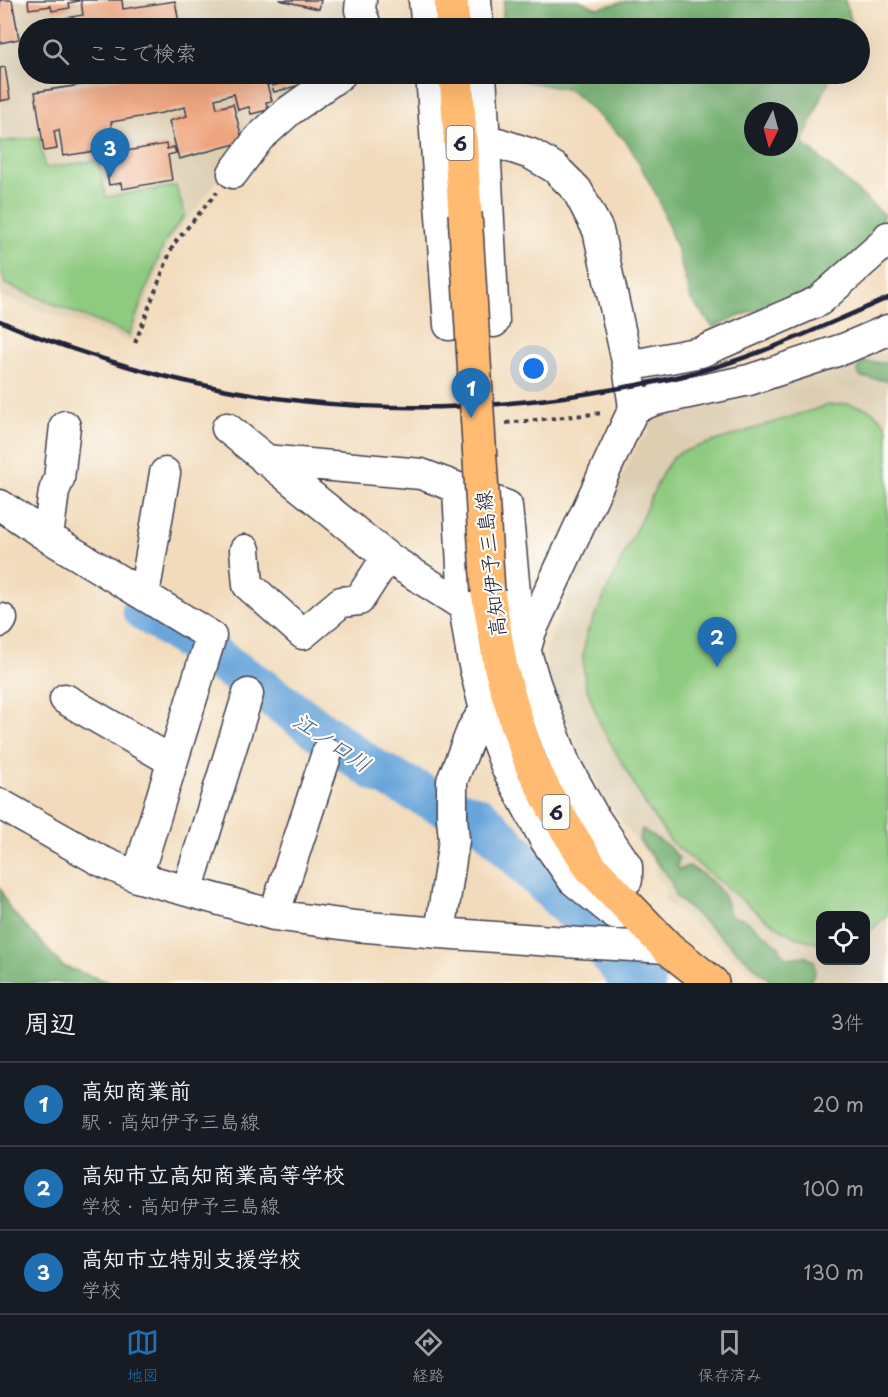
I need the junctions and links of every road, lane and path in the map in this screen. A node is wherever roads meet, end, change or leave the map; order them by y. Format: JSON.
{"nodes":[{"id":1,"x":361,"y":0,"type":"edge"},
{"id":2,"x":424,"y":0,"type":"edge"},
{"id":3,"x":451,"y":0,"type":"edge"},
{"id":4,"x":476,"y":0,"type":"edge"},
{"id":5,"x":363,"y":18,"type":"edge"},
{"id":6,"x":426,"y":18,"type":"edge"},
{"id":7,"x":452,"y":18,"type":"edge"},
{"id":8,"x":477,"y":18,"type":"edge"},
{"id":9,"x":327,"y":84,"type":"edge"},
{"id":10,"x":433,"y":84,"type":"edge"},
{"id":11,"x":434,"y":84,"type":"edge"},
{"id":12,"x":482,"y":84,"type":"edge"},
{"id":13,"x":485,"y":144,"type":"junction"},
{"id":14,"x":233,"y":173,"type":"joint"},
{"id":15,"x":888,"y":237,"type":"edge"},
{"id":16,"x":490,"y":240,"type":"junction"},
{"id":17,"x":443,"y":244,"type":"junction"},
{"id":18,"x":495,"y":322,"type":"dead end"},
{"id":19,"x":449,"y":325,"type":"dead end"},
{"id":20,"x":888,"y":330,"type":"edge"},
{"id":21,"x":135,"y":343,"type":"dead end"},
{"id":22,"x":628,"y":366,"type":"junction"},
{"id":23,"x":634,"y":408,"type":"junction"},
{"id":24,"x":504,"y":423,"type":"dead end"},
{"id":25,"x":65,"y":426,"type":"dead end"},
{"id":26,"x":227,"y":428,"type":"dead end"},
{"id":27,"x":265,"y":460,"type":"junction"},
{"id":28,"x":165,"y":473,"type":"dead end"},
{"id":29,"x":458,"y":489,"type":"junction"},
{"id":30,"x":0,"y":505,"type":"edge"},
{"id":31,"x":48,"y":537,"type":"junction"},
{"id":32,"x":245,"y":550,"type":"dead end"},
{"id":33,"x":387,"y":557,"type":"junction"},
{"id":34,"x":144,"y":595,"type":"junction"},
{"id":35,"x":476,"y":599,"type":"junction"},
{"id":36,"x":525,"y":652,"type":"junction"},
{"id":37,"x":248,"y":694,"type":"dead end"},
{"id":38,"x":66,"y":699,"type":"dead end"},
{"id":39,"x":485,"y":710,"type":"junction"},
{"id":40,"x":327,"y":753,"type":"dead end"},
{"id":41,"x":172,"y":761,"type":"junction"},
{"id":42,"x":0,"y":804,"type":"edge"},
{"id":43,"x":137,"y":877,"type":"junction"},
{"id":44,"x":610,"y":887,"type":"junction"},
{"id":45,"x":187,"y":891,"type":"junction"},
{"id":46,"x":274,"y":915,"type":"junction"},
{"id":47,"x":636,"y":915,"type":"junction"},
{"id":48,"x":440,"y":933,"type":"junction"},
{"id":49,"x":668,"y":948,"type":"junction"},
{"id":50,"x":712,"y":983,"type":"edge"}],
"edges":[{"from":1,"to":5,"type":"street"},
{"from":2,"to":6,"type":"street"},
{"from":3,"to":7,"type":"main road"},
{"from":4,"to":8,"type":"street"},
{"from":9,"to":14,"type":"street"},
{"from":10,"to":17,"type":"street"},
{"from":11,"to":35,"type":"main road","name":"高知伊予三島線","number":"6","bridge":true},
{"from":12,"to":13,"type":"street"},
{"from":13,"to":16,"type":"street"},
{"from":13,"to":22,"type":"street"},
{"from":14,"to":21,"type":"path"},
{"from":15,"to":22,"type":"street"},
{"from":16,"to":17,"type":"street"},
{"from":16,"to":18,"type":"street"},
{"from":17,"to":19,"type":"street"},
{"from":20,"to":23,"type":"street"},
{"from":22,"to":23,"type":"street"},
{"from":23,"to":24,"type":"path"},
{"from":23,"to":36,"type":"street"},
{"from":25,"to":31,"type":"street"},
{"from":26,"to":27,"type":"street"},
{"from":27,"to":29,"type":"street"},
{"from":27,"to":33,"type":"street"},
{"from":28,"to":34,"type":"street"},
{"from":29,"to":35,"type":"street"},
{"from":29,"to":36,"type":"street"},
{"from":30,"to":31,"type":"street"},
{"from":31,"to":34,"type":"street"},
{"from":32,"to":33,"type":"street"},
{"from":33,"to":35,"type":"street"},
{"from":34,"to":41,"type":"street"},
{"from":35,"to":39,"type":"street"},
{"from":35,"to":44,"type":"main road","name":"高知伊予三島線","number":"6"},
{"from":36,"to":44,"type":"street"},
{"from":37,"to":45,"type":"street"},
{"from":38,"to":41,"type":"street"},
{"from":39,"to":47,"type":"street"},
{"from":39,"to":48,"type":"street"},
{"from":40,"to":46,"type":"street"},
{"from":41,"to":43,"type":"street"},
{"from":42,"to":43,"type":"street"},
{"from":43,"to":45,"type":"street"},
{"from":44,"to":47,"type":"main road","name":"高知伊予三島線","number":"6"},
{"from":45,"to":46,"type":"street"},
{"from":46,"to":48,"type":"street"},
{"from":47,"to":49,"type":"main road","name":"高知伊予三島線","number":"6"},
{"from":48,"to":49,"type":"street"},
{"from":49,"to":50,"type":"main road","name":"高知伊予三島線","number":"6"}]}
